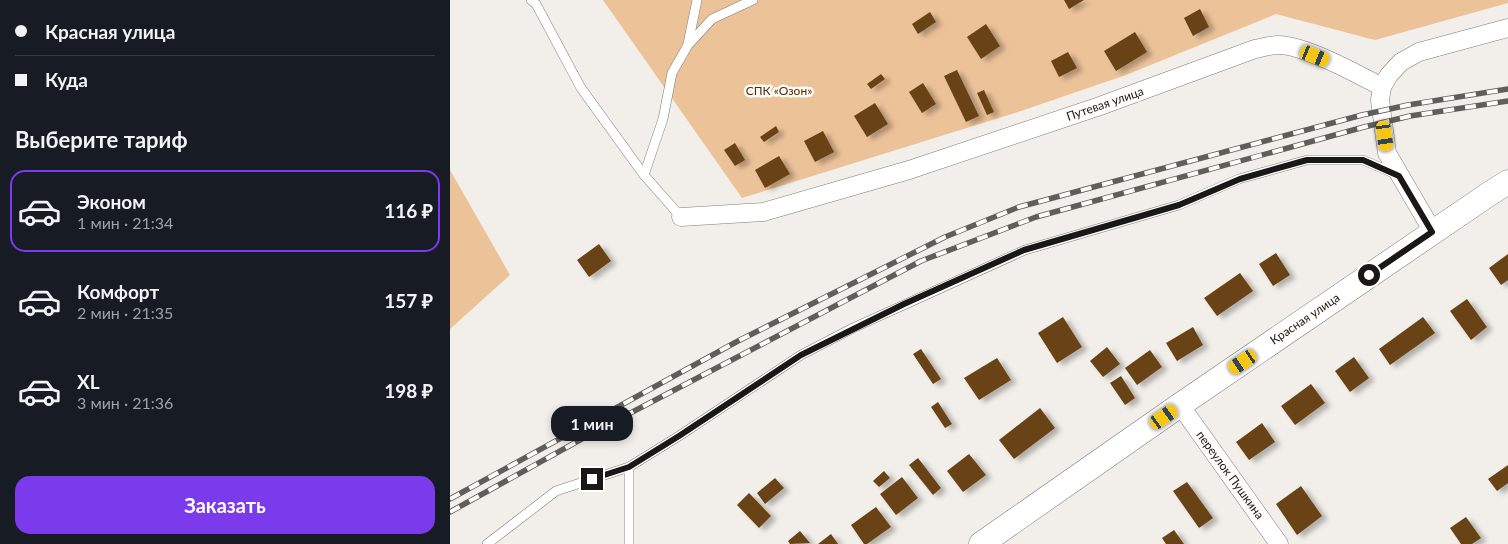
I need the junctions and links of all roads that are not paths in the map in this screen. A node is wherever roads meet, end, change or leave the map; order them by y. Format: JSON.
{"nodes":[{"id":1,"x":531,"y":0,"type":"edge"},
{"id":2,"x":696,"y":0,"type":"edge"},
{"id":3,"x":753,"y":0,"type":"edge"},
{"id":4,"x":1508,"y":28,"type":"edge"},
{"id":5,"x":688,"y":44,"type":"junction"},
{"id":6,"x":1382,"y":87,"type":"junction"},
{"id":7,"x":644,"y":175,"type":"junction"},
{"id":8,"x":1399,"y":176,"type":"junction"},
{"id":9,"x":1508,"y":182,"type":"edge"},
{"id":10,"x":681,"y":217,"type":"joint"},
{"id":11,"x":1432,"y":232,"type":"junction"},
{"id":12,"x":1180,"y":405,"type":"junction"},
{"id":13,"x":629,"y":467,"type":"junction"},
{"id":14,"x":984,"y":543,"type":"edge"},
{"id":15,"x":487,"y":544,"type":"edge"},
{"id":16,"x":630,"y":544,"type":"edge"},
{"id":17,"x":1279,"y":544,"type":"edge"}],
"edges":[{"from":1,"to":7,"type":"lane"},
{"from":2,"to":5,"type":"lane"},
{"from":3,"to":5,"type":"lane"},
{"from":4,"to":6,"type":"street"},
{"from":5,"to":7,"type":"lane"},
{"from":6,"to":8,"type":"street"},
{"from":6,"to":10,"type":"street","name":"Путевая улица"},
{"from":7,"to":10,"type":"lane"},
{"from":8,"to":11,"type":"street"},
{"from":8,"to":13,"type":"lane"},
{"from":9,"to":11,"type":"main road","name":"Красная улица"},
{"from":11,"to":12,"type":"main road","name":"Красная улица"},
{"from":12,"to":14,"type":"main road","name":"Красная улица"},
{"from":12,"to":17,"type":"street","name":"переулок Пушкина"},
{"from":13,"to":15,"type":"lane"},
{"from":13,"to":16,"type":"lane"}]}
